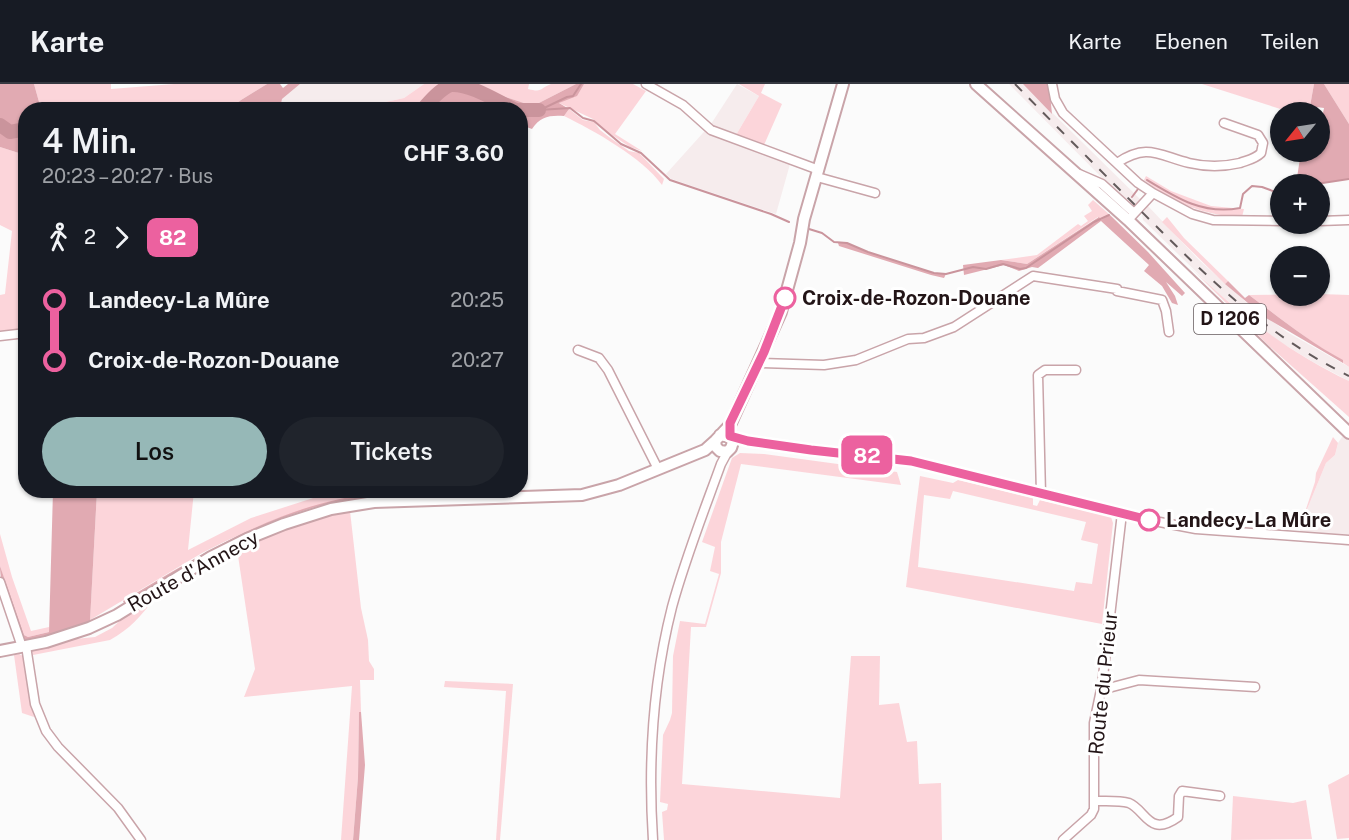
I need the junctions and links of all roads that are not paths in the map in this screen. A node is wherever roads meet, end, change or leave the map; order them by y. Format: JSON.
{"nodes":[{"id":1,"x":646,"y":84,"type":"edge"},
{"id":2,"x":843,"y":84,"type":"edge"},
{"id":3,"x":976,"y":84,"type":"edge"},
{"id":4,"x":1052,"y":84,"type":"edge"},
{"id":5,"x":1224,"y":123,"type":"dead end"},
{"id":6,"x":1116,"y":163,"type":"junction"},
{"id":7,"x":1075,"y":173,"type":"junction"},
{"id":8,"x":818,"y":174,"type":"junction"},
{"id":9,"x":875,"y":193,"type":"dead end"},
{"id":10,"x":1153,"y":193,"type":"junction"},
{"id":11,"x":1131,"y":216,"type":"junction"},
{"id":12,"x":1349,"y":220,"type":"edge"},
{"id":13,"x":1270,"y":221,"type":"edge"},
{"id":14,"x":1330,"y":221,"type":"edge"},
{"id":15,"x":1169,"y":332,"type":"dead end"},
{"id":16,"x":18,"y":334,"type":"edge"},
{"id":17,"x":0,"y":336,"type":"edge"},
{"id":18,"x":578,"y":350,"type":"dead end"},
{"id":19,"x":759,"y":363,"type":"junction"},
{"id":20,"x":1076,"y":370,"type":"dead end"},
{"id":21,"x":1349,"y":433,"type":"edge"},
{"id":22,"x":725,"y":441,"type":"junction"},
{"id":23,"x":658,"y":469,"type":"junction"},
{"id":24,"x":1041,"y":494,"type":"junction"},
{"id":25,"x":528,"y":497,"type":"edge"},
{"id":26,"x":493,"y":498,"type":"edge"},
{"id":27,"x":1122,"y":513,"type":"junction"},
{"id":28,"x":1349,"y":540,"type":"edge"},
{"id":29,"x":0,"y":582,"type":"edge"},
{"id":30,"x":24,"y":647,"type":"junction"},
{"id":31,"x":0,"y":651,"type":"edge"},
{"id":32,"x":1255,"y":687,"type":"dead end"},
{"id":33,"x":1101,"y":690,"type":"junction"},
{"id":34,"x":1220,"y":796,"type":"dead end"},
{"id":35,"x":1095,"y":801,"type":"junction"},
{"id":36,"x":141,"y":840,"type":"edge"},
{"id":37,"x":653,"y":840,"type":"edge"},
{"id":38,"x":1063,"y":840,"type":"edge"}],
"edges":[{"from":1,"to":8,"type":"street"},
{"from":2,"to":8,"type":"main road"},
{"from":3,"to":7,"type":"main road","number":"D 1206"},
{"from":4,"to":6,"type":"street"},
{"from":5,"to":6,"type":"street"},
{"from":6,"to":10,"type":"street"},
{"from":7,"to":11,"type":"main road","number":"D 1206"},
{"from":7,"to":11,"type":"street"},
{"from":8,"to":9,"type":"street"},
{"from":8,"to":19,"type":"main road"},
{"from":10,"to":11,"type":"street"},
{"from":10,"to":13,"type":"street"},
{"from":11,"to":21,"type":"main road","number":"D 1206"},
{"from":12,"to":14,"type":"street"},
{"from":15,"to":19,"type":"street"},
{"from":16,"to":17,"type":"street"},
{"from":18,"to":23,"type":"street"},
{"from":19,"to":22,"type":"main road"},
{"from":20,"to":24,"type":"street"},
{"from":22,"to":23,"type":"main road","name":"Route d'Annecy"},
{"from":22,"to":24,"type":"street","name":"Route d'Annecy"},
{"from":22,"to":37,"type":"street"},
{"from":23,"to":25,"type":"main road","name":"Route d'Annecy"},
{"from":24,"to":27,"type":"street","name":"Route d'Annecy"},
{"from":26,"to":30,"type":"main road","name":"Route d'Annecy"},
{"from":27,"to":28,"type":"street","name":"Route d'Annecy"},
{"from":27,"to":33,"type":"street","name":"Route du Prieur"},
{"from":29,"to":30,"type":"street"},
{"from":30,"to":31,"type":"main road","name":"Route d'Annecy"},
{"from":30,"to":36,"type":"street"},
{"from":32,"to":33,"type":"street"},
{"from":33,"to":35,"type":"street","name":"Route du Prieur"},
{"from":34,"to":35,"type":"street"},
{"from":35,"to":38,"type":"street"}]}
